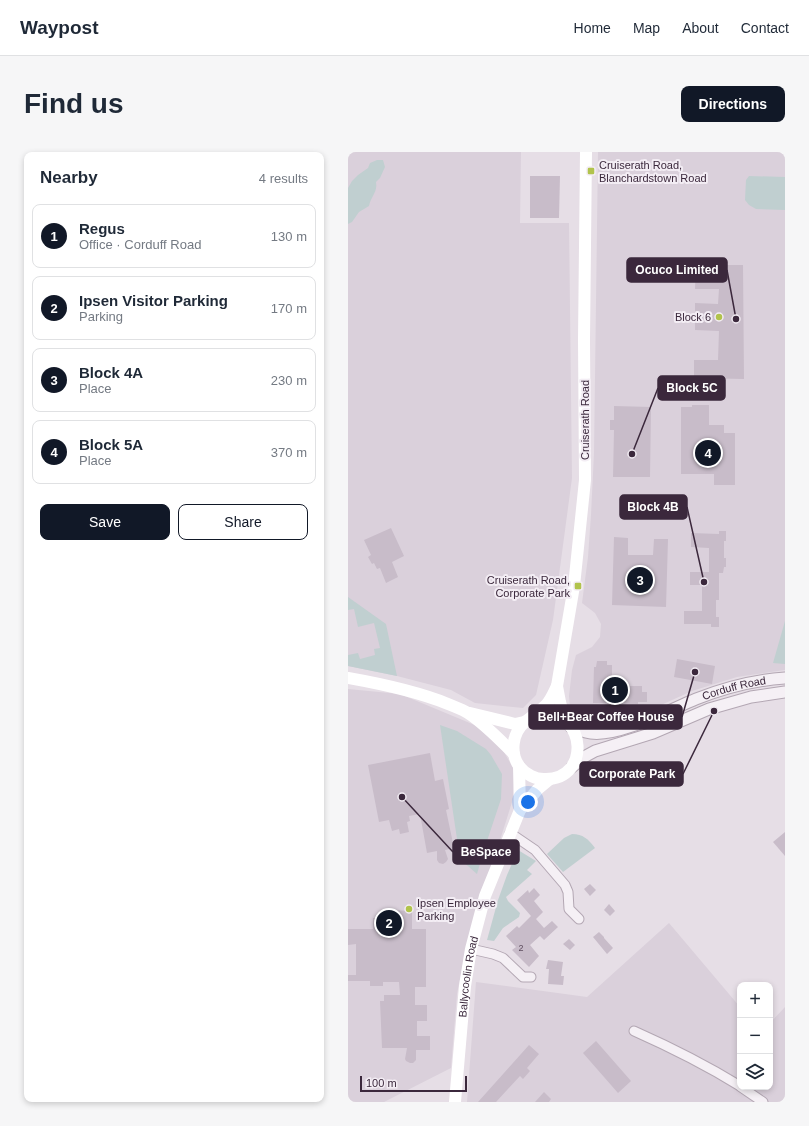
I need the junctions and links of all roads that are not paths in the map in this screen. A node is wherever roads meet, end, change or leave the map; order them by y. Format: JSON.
{"nodes":[{"id":1,"x":586,"y":152,"type":"edge"},
{"id":2,"x":348,"y":678,"type":"edge"},
{"id":3,"x":785,"y":678,"type":"edge"},
{"id":4,"x":557,"y":686,"type":"junction"},
{"id":5,"x":785,"y":692,"type":"edge"},
{"id":6,"x":467,"y":712,"type":"junction"},
{"id":7,"x":528,"y":720,"type":"junction"},
{"id":8,"x":568,"y":724,"type":"junction"},
{"id":9,"x":514,"y":754,"type":"junction"},
{"id":10,"x":519,"y":766,"type":"junction"},
{"id":11,"x":572,"y":766,"type":"junction"},
{"id":12,"x":550,"y":779,"type":"junction"},
{"id":13,"x":520,"y":810,"type":"junction"},
{"id":14,"x":510,"y":833,"type":"junction"},
{"id":15,"x":579,"y":919,"type":"dead end"},
{"id":16,"x":471,"y":949,"type":"junction"},
{"id":17,"x":531,"y":977,"type":"dead end"},
{"id":18,"x":634,"y":1031,"type":"dead end"},
{"id":19,"x":737,"y":1085,"type":"edge"},
{"id":20,"x":745,"y":1090,"type":"edge"},
{"id":21,"x":455,"y":1102,"type":"edge"},
{"id":22,"x":763,"y":1102,"type":"edge"}],
"edges":[{"from":1,"to":4,"type":"main road","name":"Cruiserath Road"},
{"from":2,"to":6,"type":"main road"},
{"from":3,"to":8,"type":"street","name":"Corduff Road"},
{"from":4,"to":7,"type":"main road","name":"Cruiserath Road"},
{"from":4,"to":8,"type":"main road","name":"Cruiserath Road"},
{"from":5,"to":11,"type":"street","name":"Corduff Road"},
{"from":6,"to":7,"type":"main road"},
{"from":6,"to":9,"type":"main road"},
{"from":7,"to":8,"type":"main road"},
{"from":7,"to":9,"type":"main road"},
{"from":8,"to":11,"type":"main road"},
{"from":9,"to":10,"type":"main road"},
{"from":10,"to":12,"type":"main road"},
{"from":10,"to":13,"type":"main road","name":"Ballycoolin Road"},
{"from":11,"to":12,"type":"main road"},
{"from":12,"to":13,"type":"main road","name":"Ballycoolin Road"},
{"from":13,"to":14,"type":"main road","name":"Ballycoolin Road"},
{"from":14,"to":15,"type":"street"},
{"from":14,"to":16,"type":"main road","name":"Ballycoolin Road"},
{"from":16,"to":17,"type":"street"},
{"from":16,"to":21,"type":"main road","name":"Ballycoolin Road"},
{"from":18,"to":19,"type":"street"},
{"from":20,"to":22,"type":"street"}]}
